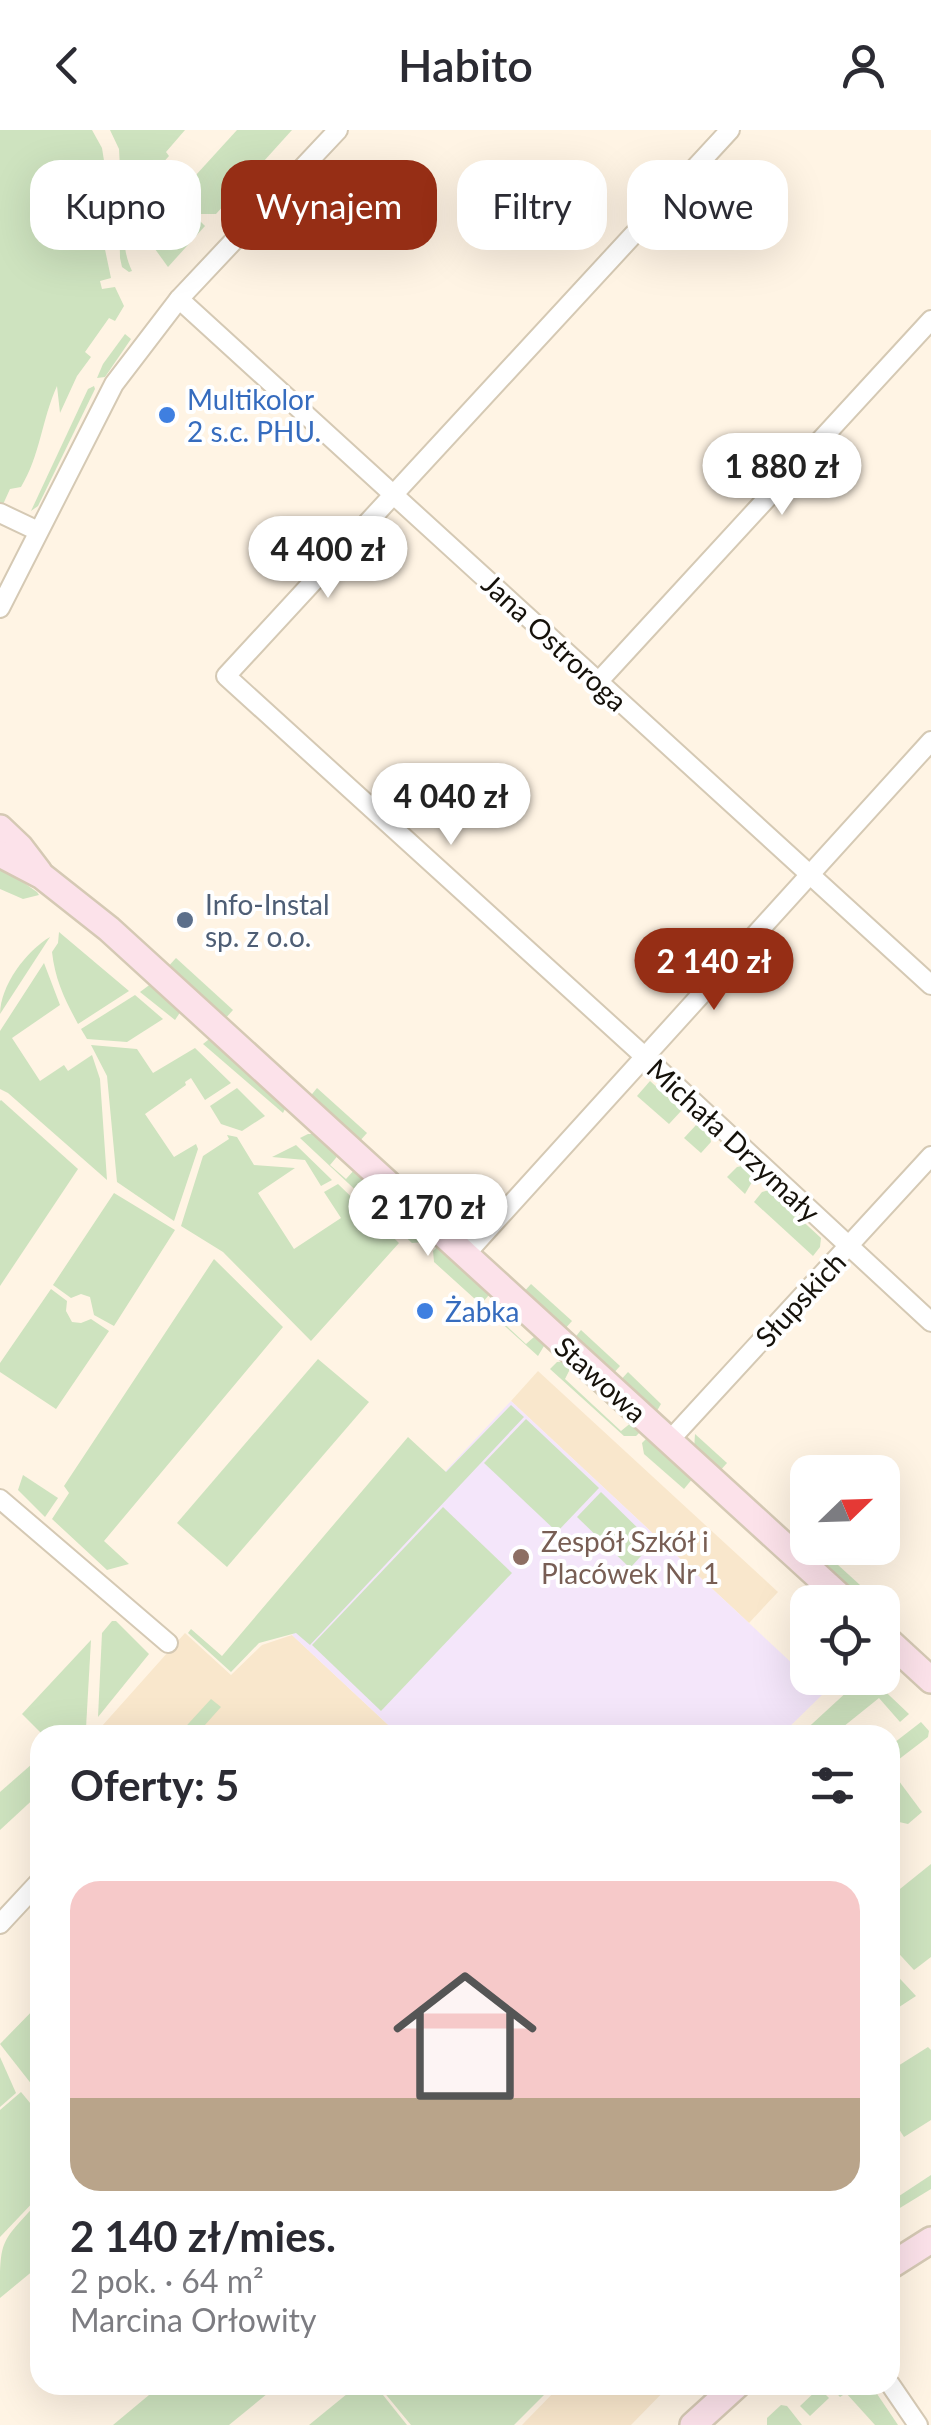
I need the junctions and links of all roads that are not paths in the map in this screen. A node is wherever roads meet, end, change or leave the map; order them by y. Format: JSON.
{"nodes":[{"id":1,"x":338,"y":130,"type":"edge"},
{"id":2,"x":730,"y":130,"type":"edge"},
{"id":3,"x":179,"y":299,"type":"junction"},
{"id":4,"x":931,"y":320,"type":"edge"},
{"id":5,"x":395,"y":494,"type":"junction"},
{"id":6,"x":0,"y":514,"type":"edge"},
{"id":7,"x":38,"y":531,"type":"junction"},
{"id":8,"x":0,"y":608,"type":"edge"},
{"id":9,"x":598,"y":682,"type":"junction"},
{"id":10,"x":931,"y":741,"type":"edge"},
{"id":11,"x":0,"y":828,"type":"edge"},
{"id":12,"x":0,"y":854,"type":"edge"},
{"id":13,"x":810,"y":874,"type":"junction"},
{"id":14,"x":42,"y":876,"type":"junction"},
{"id":15,"x":931,"y":986,"type":"edge"},
{"id":16,"x":643,"y":1055,"type":"junction"},
{"id":17,"x":931,"y":1156,"type":"edge"},
{"id":18,"x":848,"y":1247,"type":"junction"},
{"id":19,"x":465,"y":1255,"type":"junction"},
{"id":20,"x":931,"y":1322,"type":"edge"},
{"id":21,"x":669,"y":1441,"type":"junction"},
{"id":22,"x":0,"y":1499,"type":"edge"},
{"id":23,"x":827,"y":1585,"type":"edge"},
{"id":24,"x":168,"y":1643,"type":"dead end"},
{"id":25,"x":900,"y":1652,"type":"edge"},
{"id":26,"x":931,"y":1680,"type":"edge"},
{"id":27,"x":30,"y":1892,"type":"edge"},
{"id":28,"x":0,"y":1924,"type":"edge"},
{"id":29,"x":931,"y":2240,"type":"edge"},
{"id":30,"x":900,"y":2260,"type":"edge"},
{"id":31,"x":726,"y":2395,"type":"edge"},
{"id":32,"x":898,"y":2395,"type":"edge"},
{"id":33,"x":694,"y":2425,"type":"edge"},
{"id":34,"x":918,"y":2425,"type":"edge"}],
"edges":[{"from":1,"to":3,"type":"street"},
{"from":2,"to":5,"type":"street"},
{"from":3,"to":5,"type":"street","name":"Jana Ostroroga"},
{"from":3,"to":7,"type":"street"},
{"from":4,"to":9,"type":"street"},
{"from":5,"to":9,"type":"street","name":"Jana Ostroroga"},
{"from":5,"to":16,"type":"street","name":"Michała Drzymały"},
{"from":6,"to":7,"type":"street"},
{"from":7,"to":8,"type":"street"},
{"from":9,"to":13,"type":"street","name":"Jana Ostroroga"},
{"from":10,"to":13,"type":"street"},
{"from":11,"to":14,"type":"street","name":"Stawowa"},
{"from":12,"to":14,"type":"street","name":"Stawowa"},
{"from":13,"to":15,"type":"street","name":"Jana Ostroroga"},
{"from":13,"to":16,"type":"street"},
{"from":14,"to":19,"type":"street","name":"Stawowa"},
{"from":16,"to":18,"type":"street","name":"Michała Drzymały"},
{"from":16,"to":19,"type":"street"},
{"from":17,"to":18,"type":"street","name":"Słupskich"},
{"from":18,"to":20,"type":"street","name":"Michała Drzymały"},
{"from":18,"to":21,"type":"street","name":"Słupskich"},
{"from":19,"to":21,"type":"street","name":"Stawowa"},
{"from":21,"to":23,"type":"street","name":"Stawowa"},
{"from":22,"to":24,"type":"street"},
{"from":25,"to":26,"type":"street"},
{"from":27,"to":28,"type":"street"},
{"from":29,"to":30,"type":"street"},
{"from":31,"to":33,"type":"street"},
{"from":32,"to":34,"type":"street"}]}
